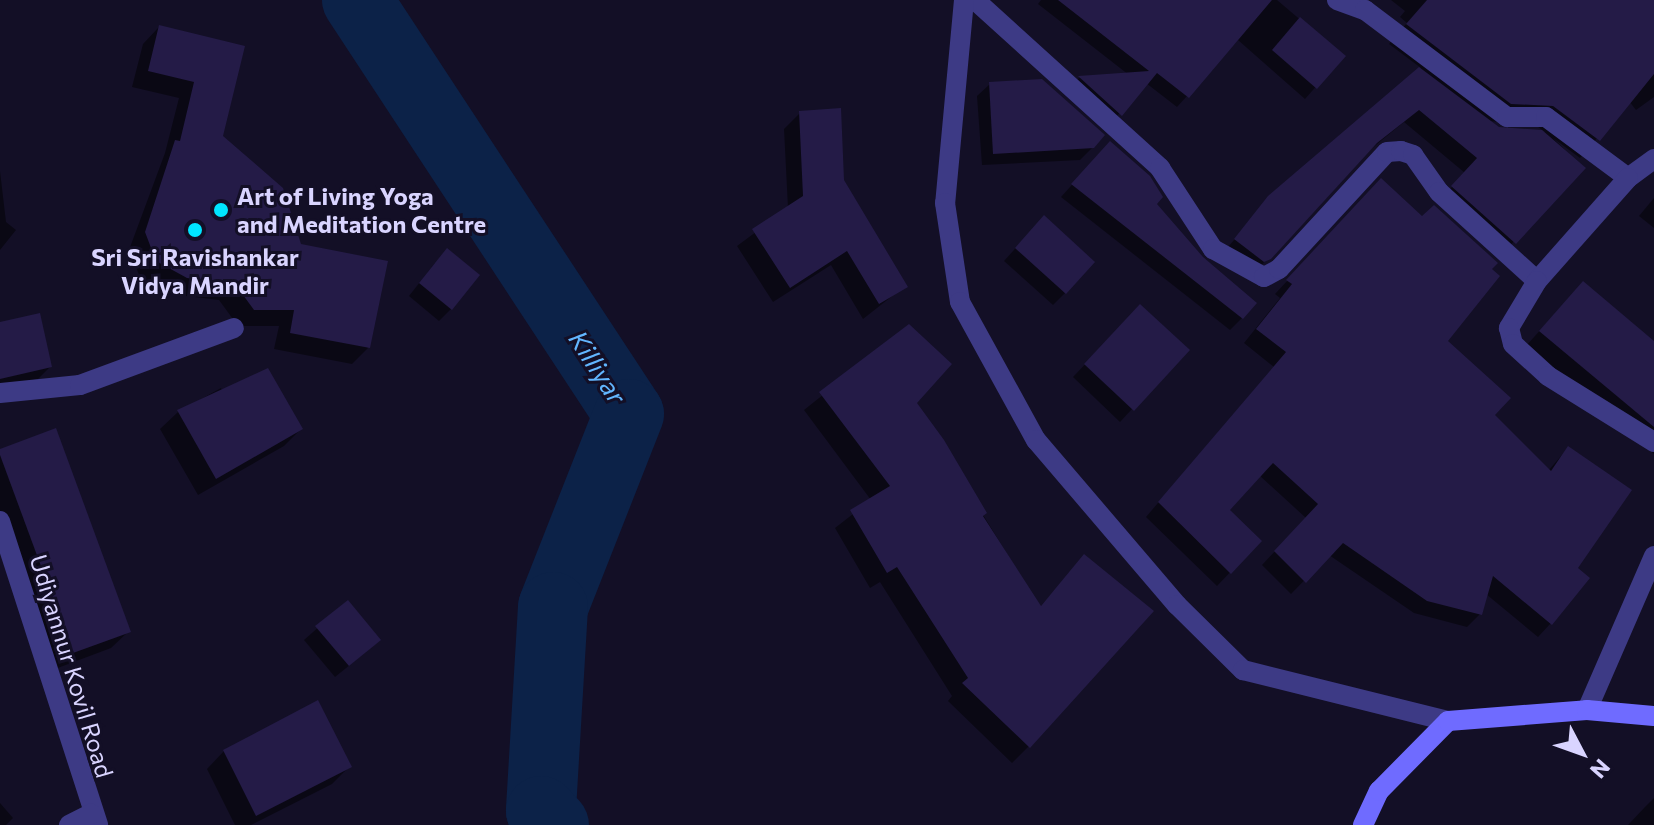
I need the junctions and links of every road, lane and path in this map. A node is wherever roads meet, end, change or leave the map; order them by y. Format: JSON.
{"nodes":[{"id":1,"x":964,"y":0,"type":"edge"},
{"id":2,"x":975,"y":0,"type":"edge"},
{"id":3,"x":1337,"y":0,"type":"edge"},
{"id":4,"x":1654,"y":159,"type":"edge"},
{"id":5,"x":1628,"y":178,"type":"junction"},
{"id":6,"x":1537,"y":281,"type":"junction"},
{"id":7,"x":234,"y":328,"type":"dead end"},
{"id":8,"x":0,"y":393,"type":"edge"},
{"id":9,"x":1654,"y":442,"type":"edge"},
{"id":10,"x":0,"y":521,"type":"edge"},
{"id":11,"x":1654,"y":556,"type":"edge"},
{"id":12,"x":1587,"y":710,"type":"junction"},
{"id":13,"x":1654,"y":716,"type":"edge"},
{"id":14,"x":1448,"y":721,"type":"junction"},
{"id":15,"x":95,"y":820,"type":"edge"},
{"id":16,"x":69,"y":825,"type":"edge"},
{"id":17,"x":1363,"y":825,"type":"edge"}],
"edges":[{"from":1,"to":14,"type":"street"},
{"from":2,"to":6,"type":"street"},
{"from":3,"to":5,"type":"street"},
{"from":4,"to":5,"type":"street"},
{"from":5,"to":6,"type":"street"},
{"from":6,"to":9,"type":"street"},
{"from":7,"to":8,"type":"street"},
{"from":10,"to":15,"type":"street","name":"Udiyannur Kovil Road"},
{"from":11,"to":12,"type":"street"},
{"from":12,"to":13,"type":"main road"},
{"from":12,"to":14,"type":"main road"},
{"from":14,"to":17,"type":"main road"},
{"from":15,"to":16,"type":"street"}]}
